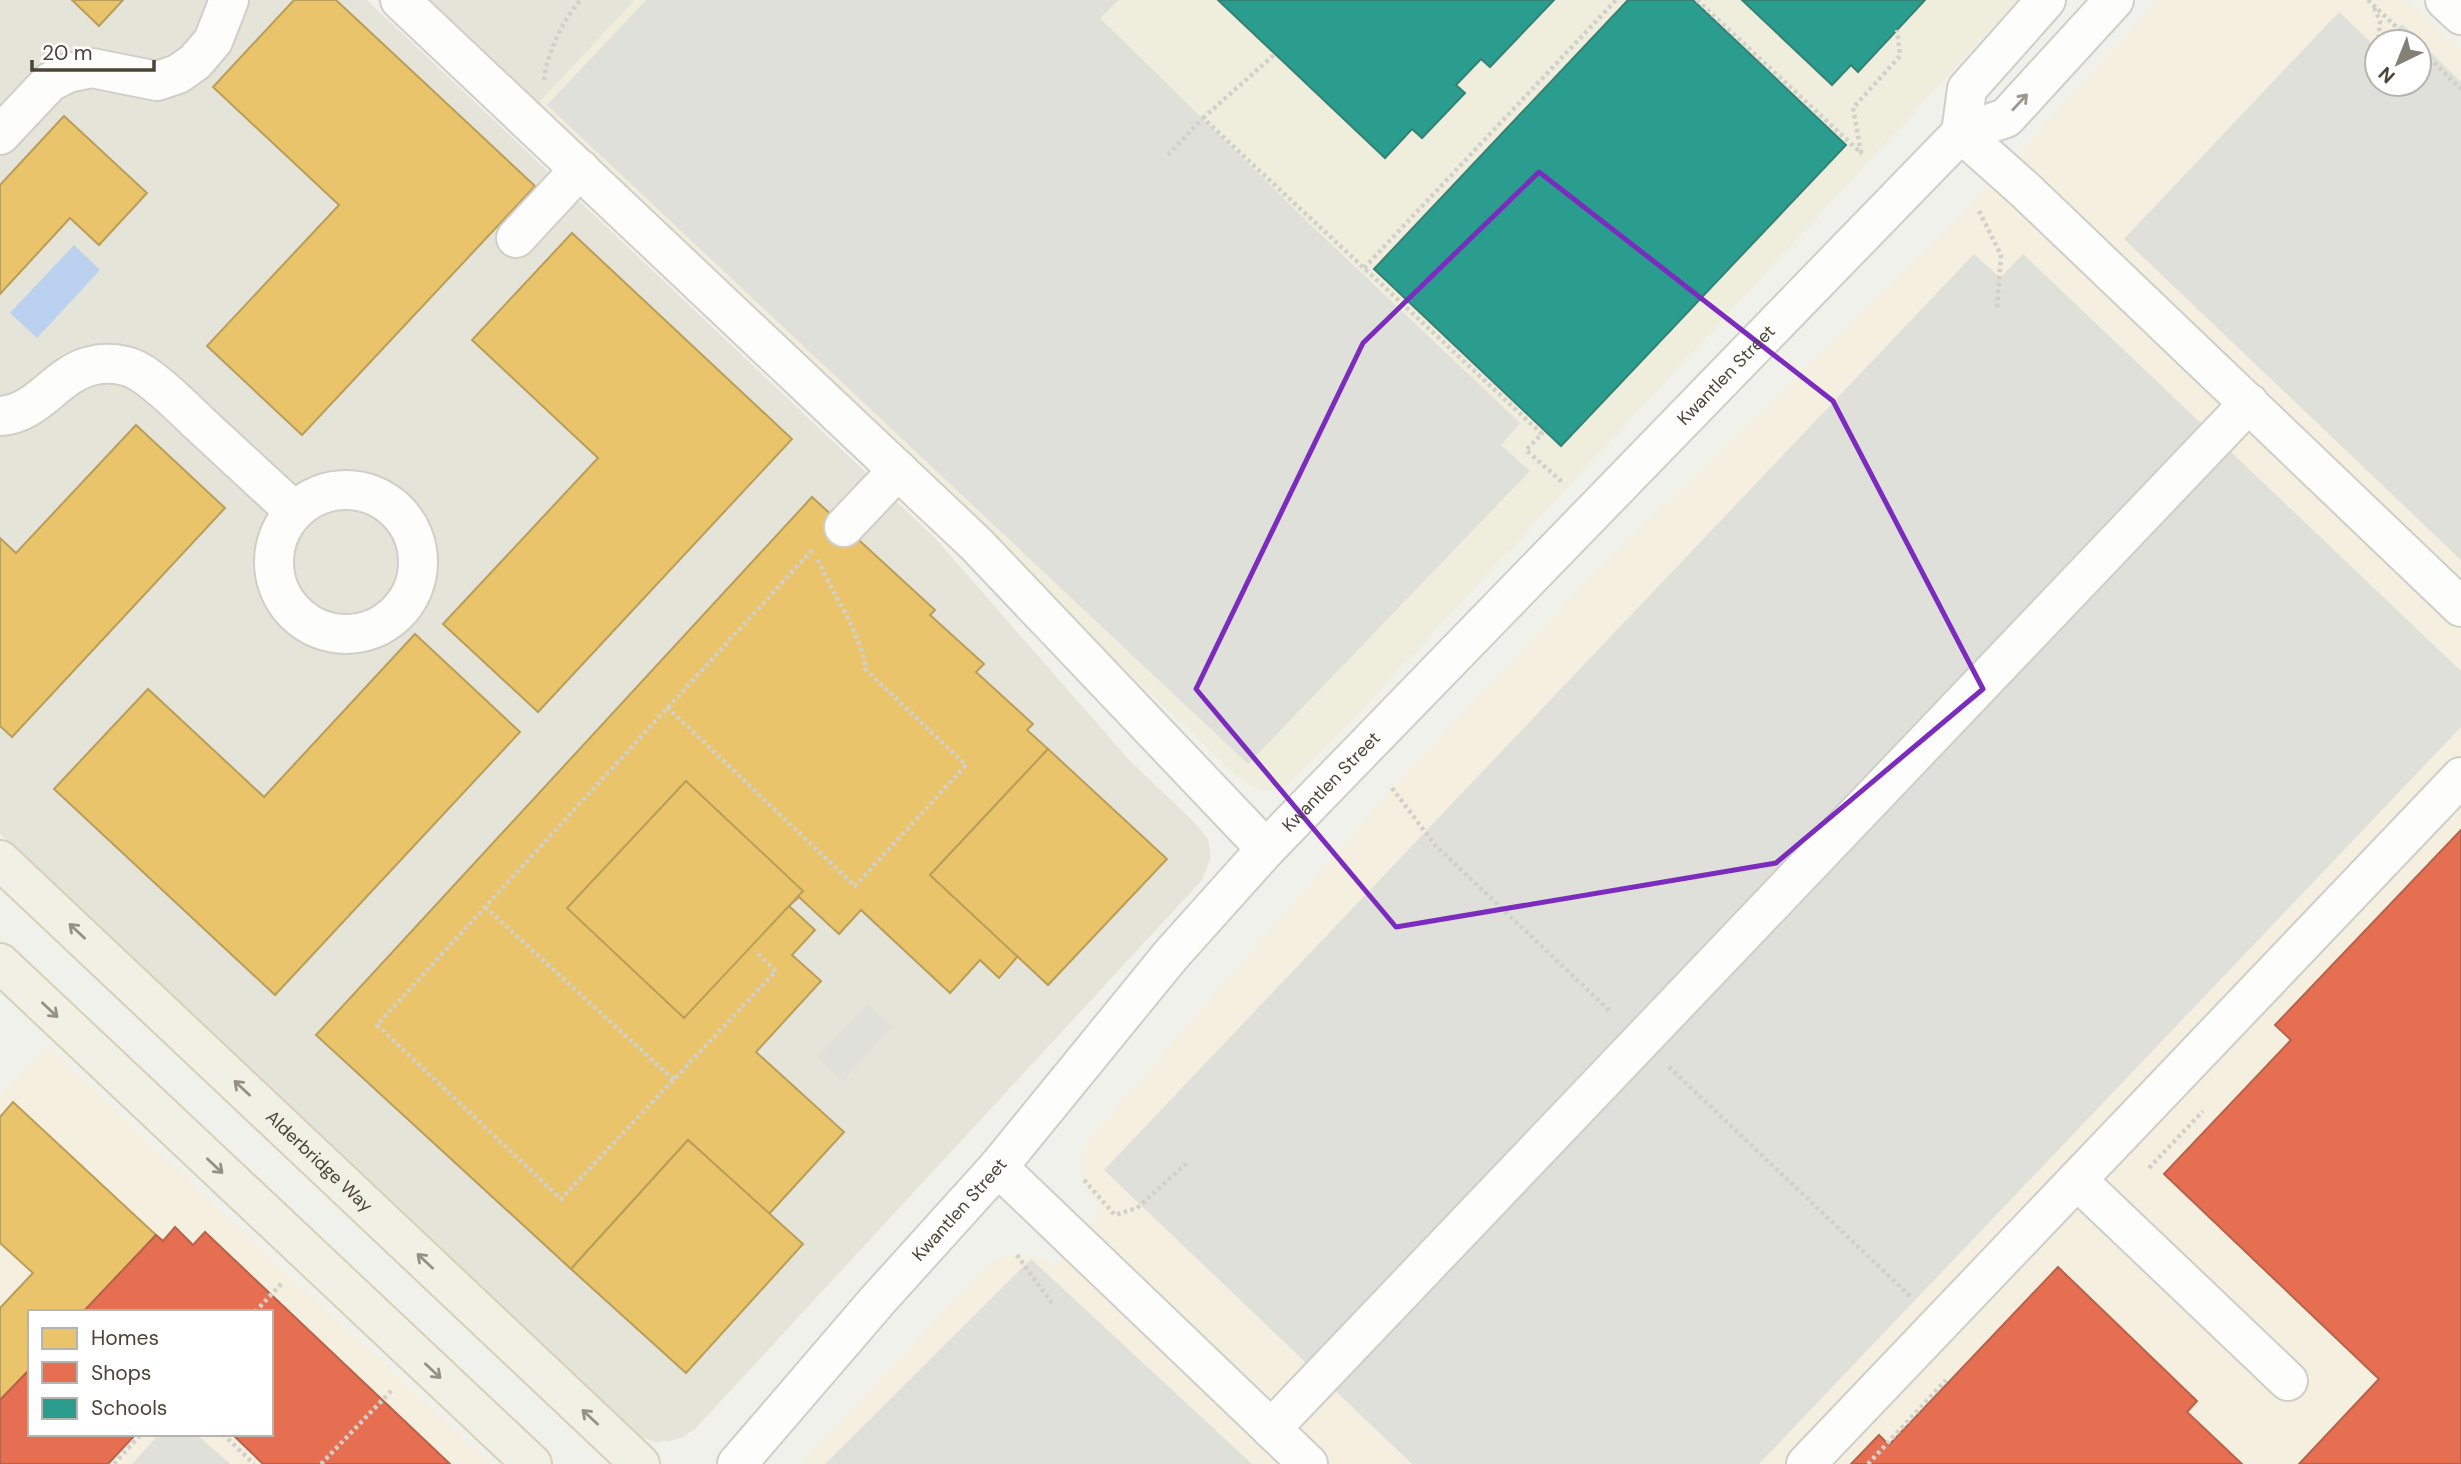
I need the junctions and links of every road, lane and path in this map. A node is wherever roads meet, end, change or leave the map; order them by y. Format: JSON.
{"nodes":[{"id":1,"x":229,"y":0,"type":"edge"},
{"id":2,"x":401,"y":0,"type":"edge"},
{"id":3,"x":581,"y":0,"type":"edge"},
{"id":4,"x":1616,"y":0,"type":"edge"},
{"id":5,"x":1697,"y":0,"type":"edge"},
{"id":6,"x":2046,"y":0,"type":"edge"},
{"id":7,"x":2114,"y":0,"type":"edge"},
{"id":8,"x":2445,"y":0,"type":"edge"},
{"id":9,"x":2370,"y":2,"type":"edge"},
{"id":10,"x":2461,"y":15,"type":"edge"},
{"id":11,"x":2379,"y":28,"type":"edge"},
{"id":12,"x":2397,"y":28,"type":"edge"},
{"id":13,"x":1897,"y":30,"type":"dead end"},
{"id":14,"x":1275,"y":54,"type":"dead end"},
{"id":15,"x":2433,"y":62,"type":"edge"},
{"id":16,"x":544,"y":82,"type":"dead end"},
{"id":17,"x":2461,"y":89,"type":"edge"},
{"id":18,"x":1203,"y":118,"type":"junction"},
{"id":19,"x":1961,"y":133,"type":"junction"},
{"id":20,"x":0,"y":135,"type":"edge"},
{"id":21,"x":1168,"y":155,"type":"dead end"},
{"id":22,"x":580,"y":169,"type":"junction"},
{"id":23,"x":1979,"y":211,"type":"dead end"},
{"id":24,"x":516,"y":238,"type":"dead end"},
{"id":25,"x":1364,"y":268,"type":"junction"},
{"id":26,"x":1997,"y":308,"type":"dead end"},
{"id":27,"x":2249,"y":403,"type":"junction"},
{"id":28,"x":0,"y":416,"type":"edge"},
{"id":29,"x":898,"y":470,"type":"junction"},
{"id":30,"x":1562,"y":482,"type":"dead end"},
{"id":31,"x":294,"y":511,"type":"dead end"},
{"id":32,"x":845,"y":527,"type":"dead end"},
{"id":33,"x":2461,"y":607,"type":"edge"},
{"id":34,"x":667,"y":707,"type":"junction"},
{"id":35,"x":2461,"y":777,"type":"edge"},
{"id":36,"x":1266,"y":849,"type":"junction"},
{"id":37,"x":0,"y":860,"type":"edge"},
{"id":38,"x":485,"y":906,"type":"junction"},
{"id":39,"x":758,"y":954,"type":"dead end"},
{"id":40,"x":0,"y":963,"type":"edge"},
{"id":41,"x":674,"y":1080,"type":"junction"},
{"id":42,"x":1188,"y":1163,"type":"dead end"},
{"id":43,"x":999,"y":1167,"type":"junction"},
{"id":44,"x":1084,"y":1180,"type":"dead end"},
{"id":45,"x":2077,"y":1180,"type":"junction"},
{"id":46,"x":1017,"y":1255,"type":"dead end"},
{"id":47,"x":284,"y":1281,"type":"dead end"},
{"id":48,"x":1053,"y":1305,"type":"dead end"},
{"id":49,"x":257,"y":1310,"type":"edge"},
{"id":50,"x":1952,"y":1374,"type":"dead end"},
{"id":51,"x":2288,"y":1381,"type":"dead end"},
{"id":52,"x":396,"y":1387,"type":"dead end"},
{"id":53,"x":1271,"y":1429,"type":"junction"},
{"id":54,"x":139,"y":1436,"type":"edge"},
{"id":55,"x":225,"y":1436,"type":"edge"},
{"id":56,"x":114,"y":1464,"type":"edge"},
{"id":57,"x":254,"y":1464,"type":"edge"},
{"id":58,"x":321,"y":1464,"type":"edge"},
{"id":59,"x":532,"y":1464,"type":"edge"},
{"id":60,"x":640,"y":1464,"type":"edge"},
{"id":61,"x":737,"y":1464,"type":"edge"},
{"id":62,"x":1308,"y":1464,"type":"edge"},
{"id":63,"x":1806,"y":1464,"type":"edge"},
{"id":64,"x":1868,"y":1464,"type":"edge"}],
"edges":[{"from":1,"to":20,"type":"street"},
{"from":2,"to":22,"type":"street"},
{"from":3,"to":16,"type":"path"},
{"from":4,"to":25,"type":"path"},
{"from":5,"to":13,"type":"path"},
{"from":6,"to":19,"type":"street"},
{"from":19,"to":7,"type":"street","name":"Kwantlen Street","one_way":true},
{"from":8,"to":10,"type":"street"},
{"from":9,"to":11,"type":"path"},
{"from":9,"to":12,"type":"path"},
{"from":14,"to":18,"type":"path"},
{"from":15,"to":17,"type":"path"},
{"from":18,"to":21,"type":"path"},
{"from":18,"to":25,"type":"path"},
{"from":19,"to":27,"type":"street"},
{"from":19,"to":36,"type":"street","name":"Kwantlen Street"},
{"from":22,"to":24,"type":"street"},
{"from":22,"to":29,"type":"street"},
{"from":23,"to":26,"type":"path"},
{"from":25,"to":30,"type":"path"},
{"from":27,"to":33,"type":"street"},
{"from":27,"to":53,"type":"street"},
{"from":28,"to":31,"type":"street"},
{"from":29,"to":32,"type":"street"},
{"from":29,"to":36,"type":"street"},
{"from":34,"to":34,"type":"path"},
{"from":34,"to":38,"type":"path"},
{"from":35,"to":45,"type":"street"},
{"from":36,"to":43,"type":"street","name":"Kwantlen Street"},
{"from":60,"to":37,"type":"main road","name":"Alderbridge Way","one_way":true},
{"from":38,"to":41,"type":"path"},
{"from":38,"to":41,"type":"path"},
{"from":39,"to":41,"type":"path"},
{"from":40,"to":59,"type":"main road","one_way":true},
{"from":42,"to":44,"type":"path"},
{"from":43,"to":53,"type":"street"},
{"from":43,"to":61,"type":"street","name":"Kwantlen Street"},
{"from":45,"to":51,"type":"street"},
{"from":45,"to":63,"type":"street"},
{"from":46,"to":48,"type":"path"},
{"from":47,"to":49,"type":"path"},
{"from":50,"to":64,"type":"path"},
{"from":52,"to":58,"type":"path"},
{"from":53,"to":62,"type":"street"},
{"from":54,"to":56,"type":"path"},
{"from":55,"to":57,"type":"path"}]}
